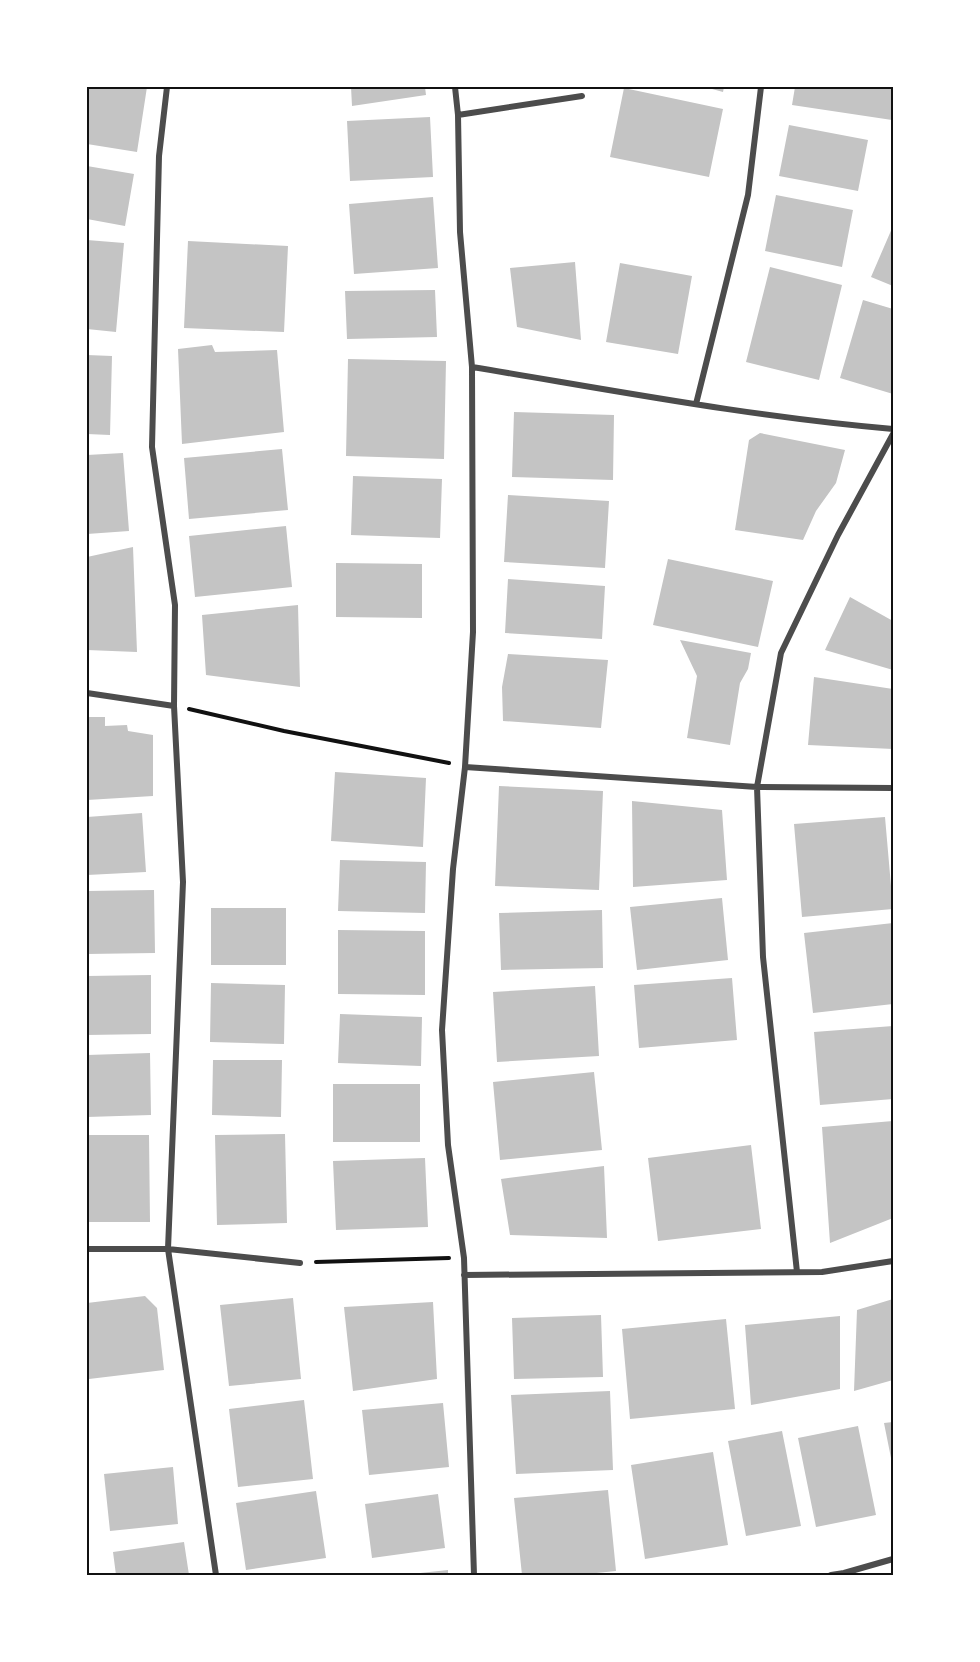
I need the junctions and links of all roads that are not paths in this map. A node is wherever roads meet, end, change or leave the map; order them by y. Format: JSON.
{"nodes":[{"id":1,"x":167,"y":87,"type":"edge"},
{"id":2,"x":455,"y":87,"type":"edge"},
{"id":3,"x":761,"y":87,"type":"edge"},
{"id":4,"x":582,"y":96,"type":"dead end"},
{"id":5,"x":458,"y":115,"type":"junction"},
{"id":6,"x":472,"y":367,"type":"junction"},
{"id":7,"x":696,"y":404,"type":"junction"},
{"id":8,"x":893,"y":429,"type":"edge"},
{"id":9,"x":893,"y":434,"type":"edge"},
{"id":10,"x":87,"y":693,"type":"edge"},
{"id":11,"x":174,"y":706,"type":"junction"},
{"id":12,"x":465,"y":766,"type":"junction"},
{"id":13,"x":758,"y":787,"type":"junction"},
{"id":14,"x":893,"y":788,"type":"edge"},
{"id":15,"x":87,"y":1249,"type":"edge"},
{"id":16,"x":168,"y":1249,"type":"junction"},
{"id":17,"x":893,"y":1261,"type":"edge"},
{"id":18,"x":300,"y":1263,"type":"road end"},
{"id":19,"x":797,"y":1272,"type":"junction"},
{"id":20,"x":464,"y":1275,"type":"junction"},
{"id":21,"x":893,"y":1559,"type":"edge"},
{"id":22,"x":216,"y":1575,"type":"edge"},
{"id":23,"x":474,"y":1575,"type":"edge"},
{"id":24,"x":831,"y":1575,"type":"edge"}],
"edges":[{"from":1,"to":11,"type":"street"},
{"from":2,"to":5,"type":"street"},
{"from":3,"to":7,"type":"street"},
{"from":4,"to":5,"type":"street"},
{"from":5,"to":6,"type":"street"},
{"from":6,"to":7,"type":"street"},
{"from":6,"to":12,"type":"street"},
{"from":7,"to":8,"type":"street"},
{"from":9,"to":13,"type":"street"},
{"from":10,"to":11,"type":"street"},
{"from":11,"to":16,"type":"street"},
{"from":12,"to":13,"type":"street"},
{"from":12,"to":20,"type":"street"},
{"from":13,"to":14,"type":"street"},
{"from":13,"to":19,"type":"street"},
{"from":15,"to":16,"type":"street"},
{"from":16,"to":18,"type":"street"},
{"from":16,"to":22,"type":"street"},
{"from":17,"to":19,"type":"street"},
{"from":19,"to":20,"type":"street"},
{"from":20,"to":23,"type":"street"},
{"from":21,"to":24,"type":"street"}]}
